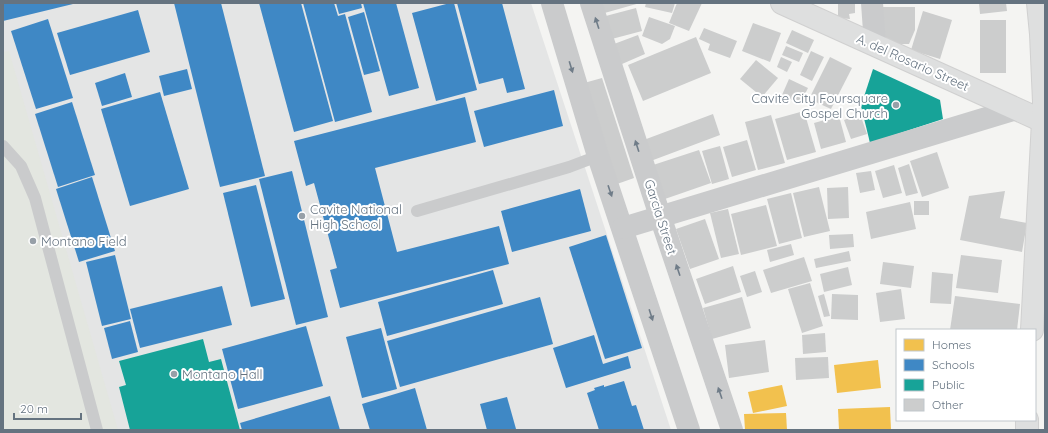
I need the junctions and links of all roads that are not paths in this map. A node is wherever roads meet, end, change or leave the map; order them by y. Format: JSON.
{"nodes":[{"id":1,"x":552,"y":3,"type":"edge"},
{"id":2,"x":591,"y":3,"type":"edge"},
{"id":3,"x":782,"y":3,"type":"edge"},
{"id":4,"x":872,"y":3,"type":"edge"},
{"id":5,"x":1038,"y":3,"type":"edge"},
{"id":6,"x":1043,"y":34,"type":"edge"},
{"id":7,"x":875,"y":45,"type":"junction"},
{"id":8,"x":1016,"y":109,"type":"junction"},
{"id":9,"x":1044,"y":122,"type":"edge"},
{"id":10,"x":3,"y":146,"type":"edge"},
{"id":11,"x":598,"y":156,"type":"junction"},
{"id":12,"x":417,"y":211,"type":"dead end"},
{"id":13,"x":660,"y":216,"type":"junction"},
{"id":14,"x":623,"y":228,"type":"junction"},
{"id":15,"x":1032,"y":329,"type":"edge"},
{"id":16,"x":98,"y":430,"type":"edge"},
{"id":17,"x":689,"y":430,"type":"edge"},
{"id":18,"x":732,"y":430,"type":"edge"}],
"edges":[{"from":1,"to":11,"type":"street","one_way":true},
{"from":13,"to":2,"type":"street","name":"Garcia Street","one_way":true},
{"from":3,"to":7,"type":"street","name":"A. del Rosario Street"},
{"from":4,"to":7,"type":"street"},
{"from":5,"to":6,"type":"street"},
{"from":6,"to":9,"type":"street"},
{"from":7,"to":8,"type":"street","name":"A. del Rosario Street"},
{"from":8,"to":9,"type":"street","name":"A. del Rosario Street"},
{"from":8,"to":13,"type":"street"},
{"from":9,"to":15,"type":"street"},
{"from":10,"to":16,"type":"lane"},
{"from":11,"to":12,"type":"lane"},
{"from":11,"to":14,"type":"street","one_way":true},
{"from":13,"to":14,"type":"street"},
{"from":18,"to":13,"type":"street","name":"Garcia Street","one_way":true},
{"from":14,"to":17,"type":"street","one_way":true}]}
